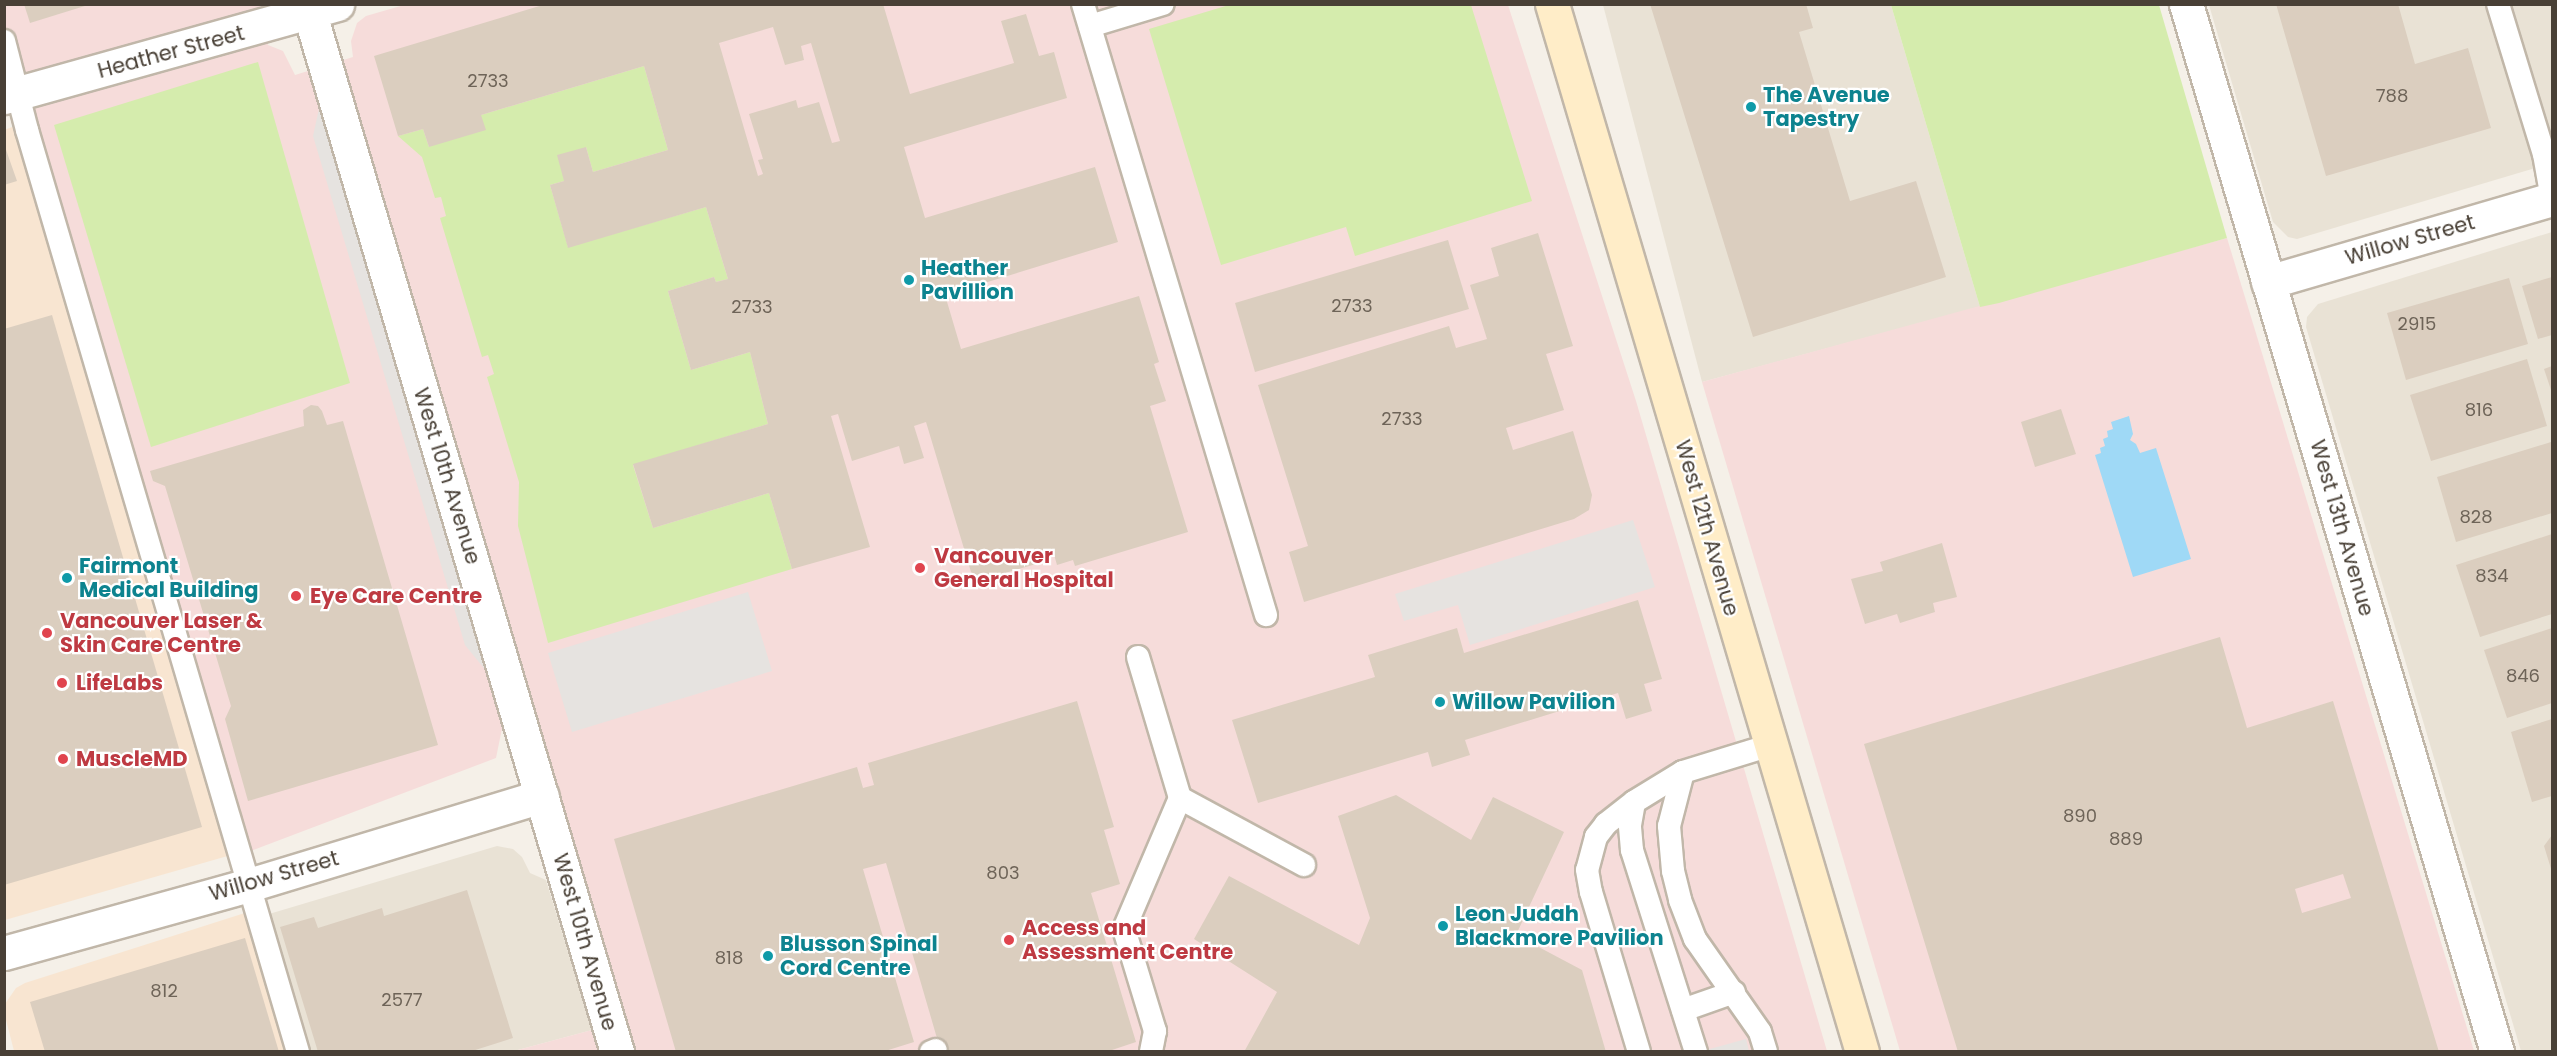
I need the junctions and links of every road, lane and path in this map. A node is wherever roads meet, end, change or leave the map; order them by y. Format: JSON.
{"nodes":[{"id":1,"x":1083,"y":4,"type":"edge"},
{"id":2,"x":1163,"y":4,"type":"edge"},
{"id":3,"x":1552,"y":4,"type":"edge"},
{"id":4,"x":2186,"y":4,"type":"edge"},
{"id":5,"x":2498,"y":4,"type":"edge"},
{"id":6,"x":318,"y":7,"type":"edge"},
{"id":7,"x":1089,"y":27,"type":"junction"},
{"id":8,"x":4,"y":41,"type":"edge"},
{"id":9,"x":11,"y":96,"type":"edge"},
{"id":10,"x":2552,"y":199,"type":"edge"},
{"id":11,"x":2268,"y":282,"type":"junction"},
{"id":12,"x":1266,"y":615,"type":"dead end"},
{"id":13,"x":1138,"y":657,"type":"dead end"},
{"id":14,"x":1771,"y":745,"type":"junction"},
{"id":15,"x":1683,"y":772,"type":"junction"},
{"id":16,"x":542,"y":796,"type":"junction"},
{"id":17,"x":1180,"y":798,"type":"junction"},
{"id":18,"x":1634,"y":801,"type":"junction"},
{"id":19,"x":1304,"y":865,"type":"dead end"},
{"id":20,"x":249,"y":885,"type":"junction"},
{"id":21,"x":4,"y":953,"type":"edge"},
{"id":22,"x":1734,"y":992,"type":"junction"},
{"id":23,"x":1683,"y":1010,"type":"junction"},
{"id":24,"x":1763,"y":1042,"type":"edge"},
{"id":25,"x":298,"y":1052,"type":"edge"},
{"id":26,"x":617,"y":1052,"type":"edge"},
{"id":27,"x":1151,"y":1052,"type":"edge"},
{"id":28,"x":1639,"y":1052,"type":"edge"},
{"id":29,"x":1696,"y":1052,"type":"edge"},
{"id":30,"x":1862,"y":1052,"type":"edge"},
{"id":31,"x":2497,"y":1052,"type":"edge"}],
"edges":[{"from":1,"to":7,"type":"lane"},
{"from":2,"to":7,"type":"lane"},
{"from":3,"to":14,"type":"street","name":"West 12th Avenue"},
{"from":4,"to":11,"type":"street","name":"West 13th Avenue"},
{"from":5,"to":10,"type":"lane"},
{"from":6,"to":9,"type":"street","name":"Heather Street"},
{"from":6,"to":16,"type":"street","name":"West 10th Avenue"},
{"from":7,"to":12,"type":"lane"},
{"from":8,"to":9,"type":"lane"},
{"from":9,"to":20,"type":"lane"},
{"from":10,"to":11,"type":"street","name":"Willow Street"},
{"from":11,"to":31,"type":"street","name":"West 13th Avenue"},
{"from":13,"to":17,"type":"lane"},
{"from":14,"to":15,"type":"lane"},
{"from":14,"to":30,"type":"street","name":"West 12th Avenue"},
{"from":15,"to":18,"type":"lane"},
{"from":15,"to":22,"type":"lane"},
{"from":16,"to":20,"type":"street","name":"Willow Street"},
{"from":16,"to":26,"type":"street","name":"West 10th Avenue"},
{"from":17,"to":19,"type":"lane"},
{"from":17,"to":27,"type":"lane"},
{"from":18,"to":23,"type":"lane"},
{"from":18,"to":28,"type":"lane"},
{"from":20,"to":21,"type":"street","name":"Willow Street"},
{"from":20,"to":25,"type":"lane"},
{"from":22,"to":23,"type":"lane"},
{"from":22,"to":24,"type":"lane"},
{"from":23,"to":29,"type":"lane"}]}
